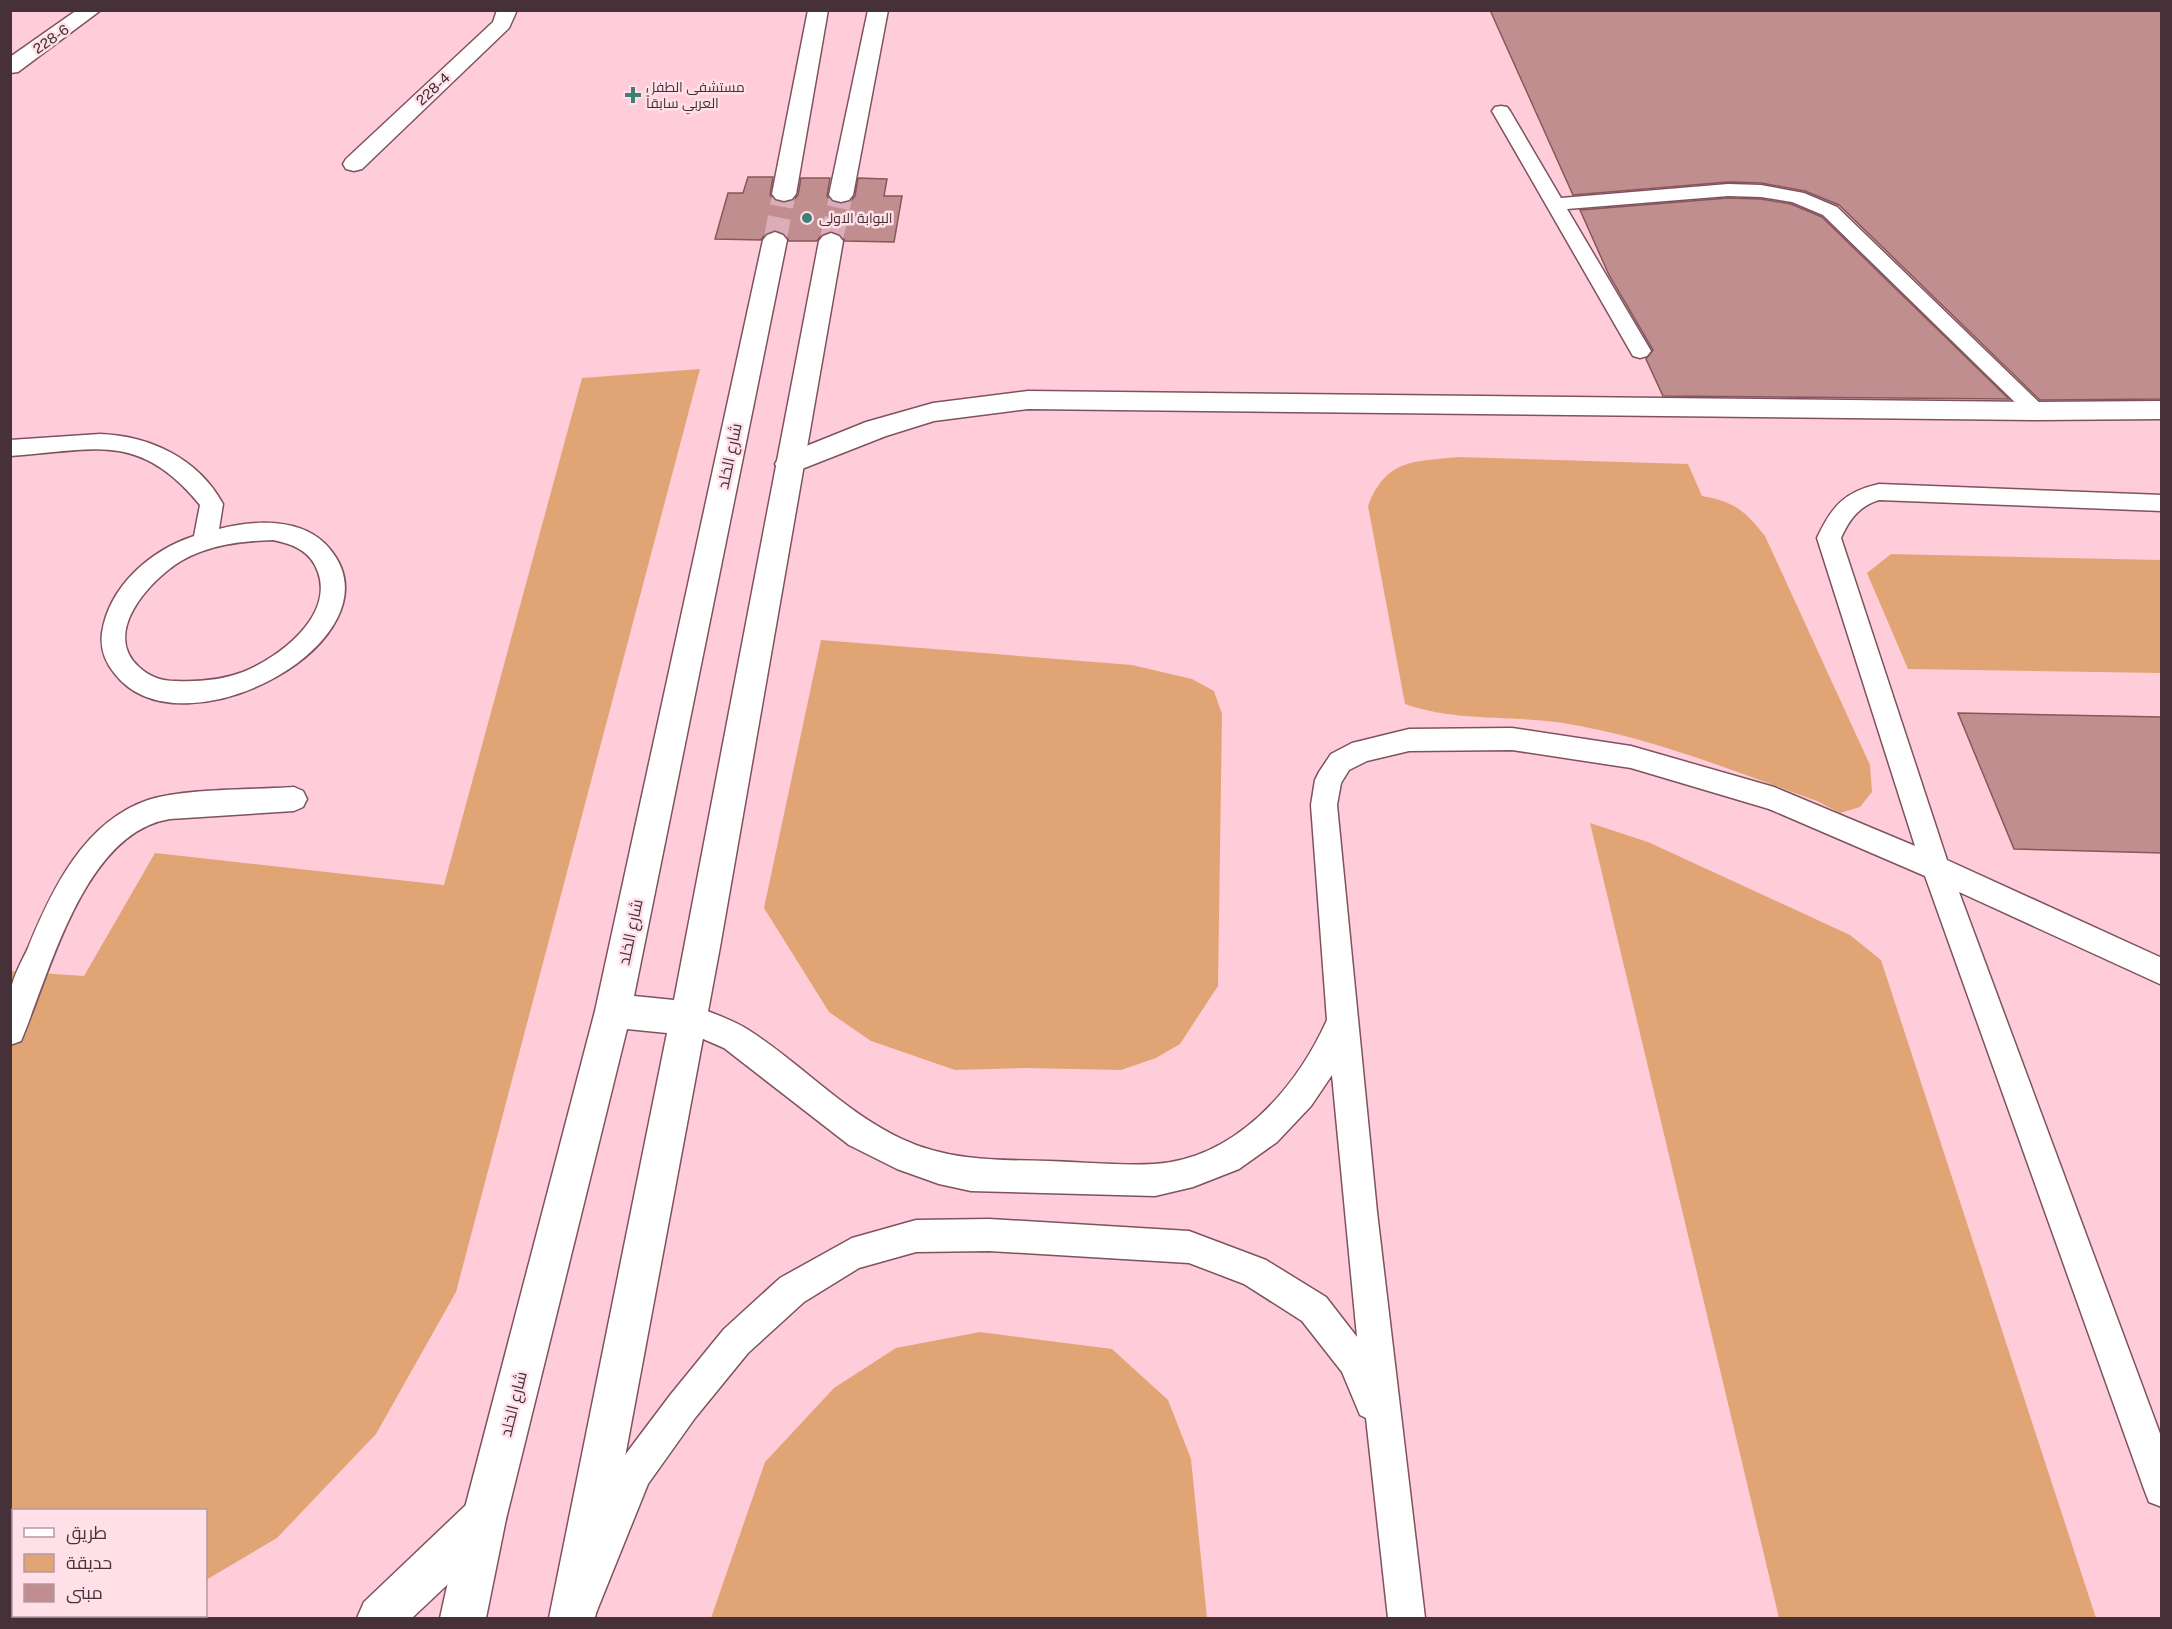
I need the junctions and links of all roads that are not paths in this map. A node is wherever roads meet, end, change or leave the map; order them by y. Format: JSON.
{"nodes":[{"id":1,"x":90,"y":10,"type":"edge"},
{"id":2,"x":507,"y":10,"type":"edge"},
{"id":3,"x":818,"y":10,"type":"edge"},
{"id":4,"x":878,"y":10,"type":"edge"},
{"id":5,"x":10,"y":67,"type":"edge"},
{"id":6,"x":1501,"y":111,"type":"dead end"},
{"id":7,"x":354,"y":164,"type":"dead end"},
{"id":8,"x":784,"y":194,"type":"tunnel mouth"},
{"id":9,"x":841,"y":195,"type":"tunnel mouth"},
{"id":10,"x":1554,"y":204,"type":"junction"},
{"id":11,"x":775,"y":240,"type":"tunnel mouth"},
{"id":12,"x":831,"y":241,"type":"tunnel mouth"},
{"id":13,"x":1640,"y":351,"type":"dead end"},
{"id":14,"x":2162,"y":410,"type":"edge"},
{"id":15,"x":2037,"y":411,"type":"junction"},
{"id":16,"x":10,"y":448,"type":"edge"},
{"id":17,"x":789,"y":464,"type":"junction"},
{"id":18,"x":2162,"y":503,"type":"edge"},
{"id":19,"x":206,"y":540,"type":"junction"},
{"id":20,"x":294,"y":799,"type":"dead end"},
{"id":21,"x":1936,"y":868,"type":"junction"},
{"id":22,"x":2162,"y":972,"type":"edge"},
{"id":23,"x":613,"y":1011,"type":"junction"},
{"id":24,"x":688,"y":1018,"type":"junction"},
{"id":25,"x":1341,"y":1022,"type":"junction"},
{"id":26,"x":10,"y":1031,"type":"edge"},
{"id":27,"x":1384,"y":1432,"type":"junction"},
{"id":28,"x":2162,"y":1489,"type":"edge"},
{"id":29,"x":484,"y":1520,"type":"junction"},
{"id":30,"x":380,"y":1618,"type":"edge"},
{"id":31,"x":463,"y":1618,"type":"edge"},
{"id":32,"x":574,"y":1618,"type":"edge"},
{"id":33,"x":1407,"y":1618,"type":"edge"}],
"edges":[{"from":1,"to":5,"type":"main road","name":"228-6"},
{"from":2,"to":7,"type":"main road","name":"228-4"},
{"from":3,"to":8,"type":"main road"},
{"from":4,"to":9,"type":"main road"},
{"from":6,"to":10,"type":"lane"},
{"from":10,"to":13,"type":"lane"},
{"from":10,"to":15,"type":"lane"},
{"from":11,"to":23,"type":"main road","name":"شارع الخلد"},
{"from":12,"to":17,"type":"main road"},
{"from":14,"to":15,"type":"main road"},
{"from":15,"to":17,"type":"main road"},
{"from":16,"to":19,"type":"lane"},
{"from":17,"to":24,"type":"main road"},
{"from":18,"to":21,"type":"lane"},
{"from":19,"to":19,"type":"lane"},
{"from":20,"to":26,"type":"lane"},
{"from":21,"to":22,"type":"lane"},
{"from":21,"to":25,"type":"lane"},
{"from":21,"to":28,"type":"lane"},
{"from":23,"to":24,"type":"main road"},
{"from":23,"to":29,"type":"main road","name":"شارع الخلد"},
{"from":24,"to":25,"type":"lane"},
{"from":24,"to":32,"type":"main road"},
{"from":25,"to":27,"type":"lane"},
{"from":27,"to":32,"type":"lane"},
{"from":27,"to":33,"type":"lane"},
{"from":29,"to":30,"type":"main road"},
{"from":29,"to":31,"type":"main road","name":"شارع الخلد"}]}
